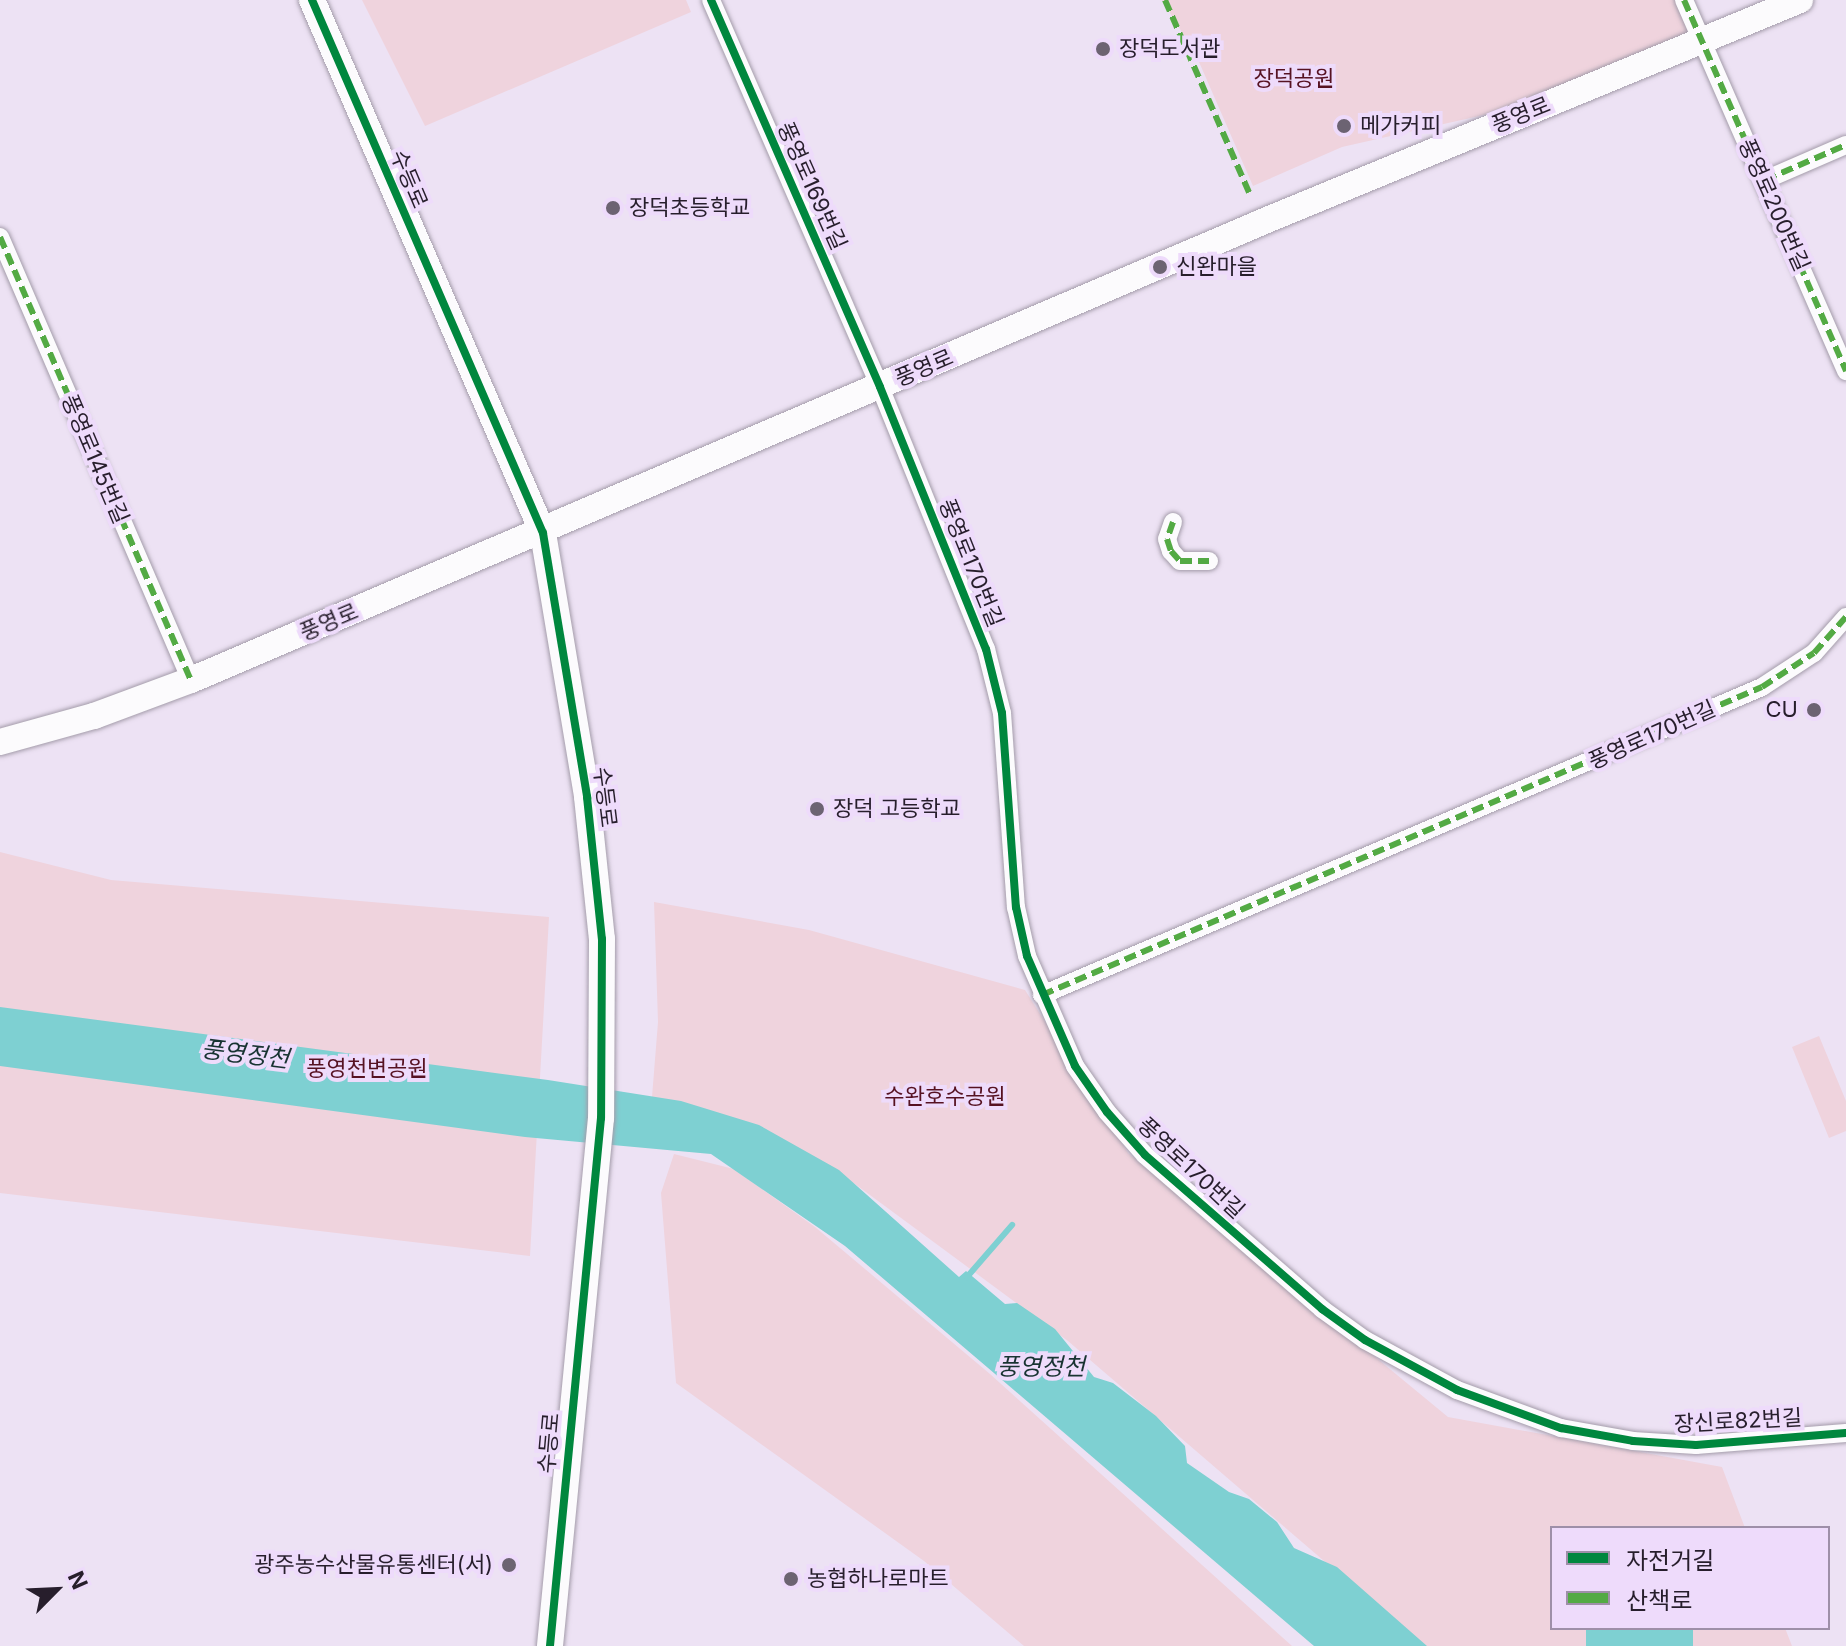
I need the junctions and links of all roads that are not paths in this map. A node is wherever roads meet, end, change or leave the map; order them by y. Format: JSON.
{"nodes":[{"id":1,"x":312,"y":0,"type":"edge"},
{"id":2,"x":711,"y":0,"type":"edge"},
{"id":3,"x":1684,"y":0,"type":"edge"},
{"id":4,"x":1800,"y":0,"type":"edge"},
{"id":5,"x":1701,"y":40,"type":"junction"},
{"id":6,"x":1846,"y":145,"type":"edge"},
{"id":7,"x":1765,"y":180,"type":"junction"},
{"id":8,"x":0,"y":237,"type":"edge"},
{"id":9,"x":1846,"y":371,"type":"edge"},
{"id":10,"x":880,"y":387,"type":"junction"},
{"id":11,"x":1173,"y":522,"type":"dead end"},
{"id":12,"x":543,"y":533,"type":"junction"},
{"id":13,"x":1209,"y":561,"type":"dead end"},
{"id":14,"x":1846,"y":617,"type":"edge"},
{"id":15,"x":191,"y":680,"type":"junction"},
{"id":16,"x":0,"y":742,"type":"edge"},
{"id":17,"x":1042,"y":995,"type":"junction"},
{"id":18,"x":1846,"y":1433,"type":"edge"},
{"id":19,"x":1633,"y":1441,"type":"joint"},
{"id":20,"x":550,"y":1646,"type":"edge"}],
"edges":[{"from":1,"to":12,"type":"main road","name":"수등로"},
{"from":2,"to":10,"type":"street","name":"풍영로169번길"},
{"from":3,"to":5,"type":"street","name":"풍영로200번길"},
{"from":4,"to":5,"type":"main road","name":"풍영로"},
{"from":5,"to":7,"type":"street","name":"풍영로200번길"},
{"from":5,"to":10,"type":"main road","name":"풍영로"},
{"from":6,"to":7,"type":"street"},
{"from":7,"to":9,"type":"street","name":"풍영로200번길"},
{"from":8,"to":15,"type":"street","name":"풍영로145번길"},
{"from":10,"to":12,"type":"main road","name":"풍영로"},
{"from":10,"to":17,"type":"street","name":"풍영로170번길"},
{"from":11,"to":13,"type":"street"},
{"from":12,"to":15,"type":"main road","name":"풍영로"},
{"from":12,"to":20,"type":"main road","name":"수등로"},
{"from":14,"to":17,"type":"street","name":"풍영로170번길"},
{"from":15,"to":16,"type":"main road","name":"풍영로"},
{"from":17,"to":19,"type":"street","name":"풍영로170번길"},
{"from":18,"to":19,"type":"street","name":"장신로82번길"}]}
